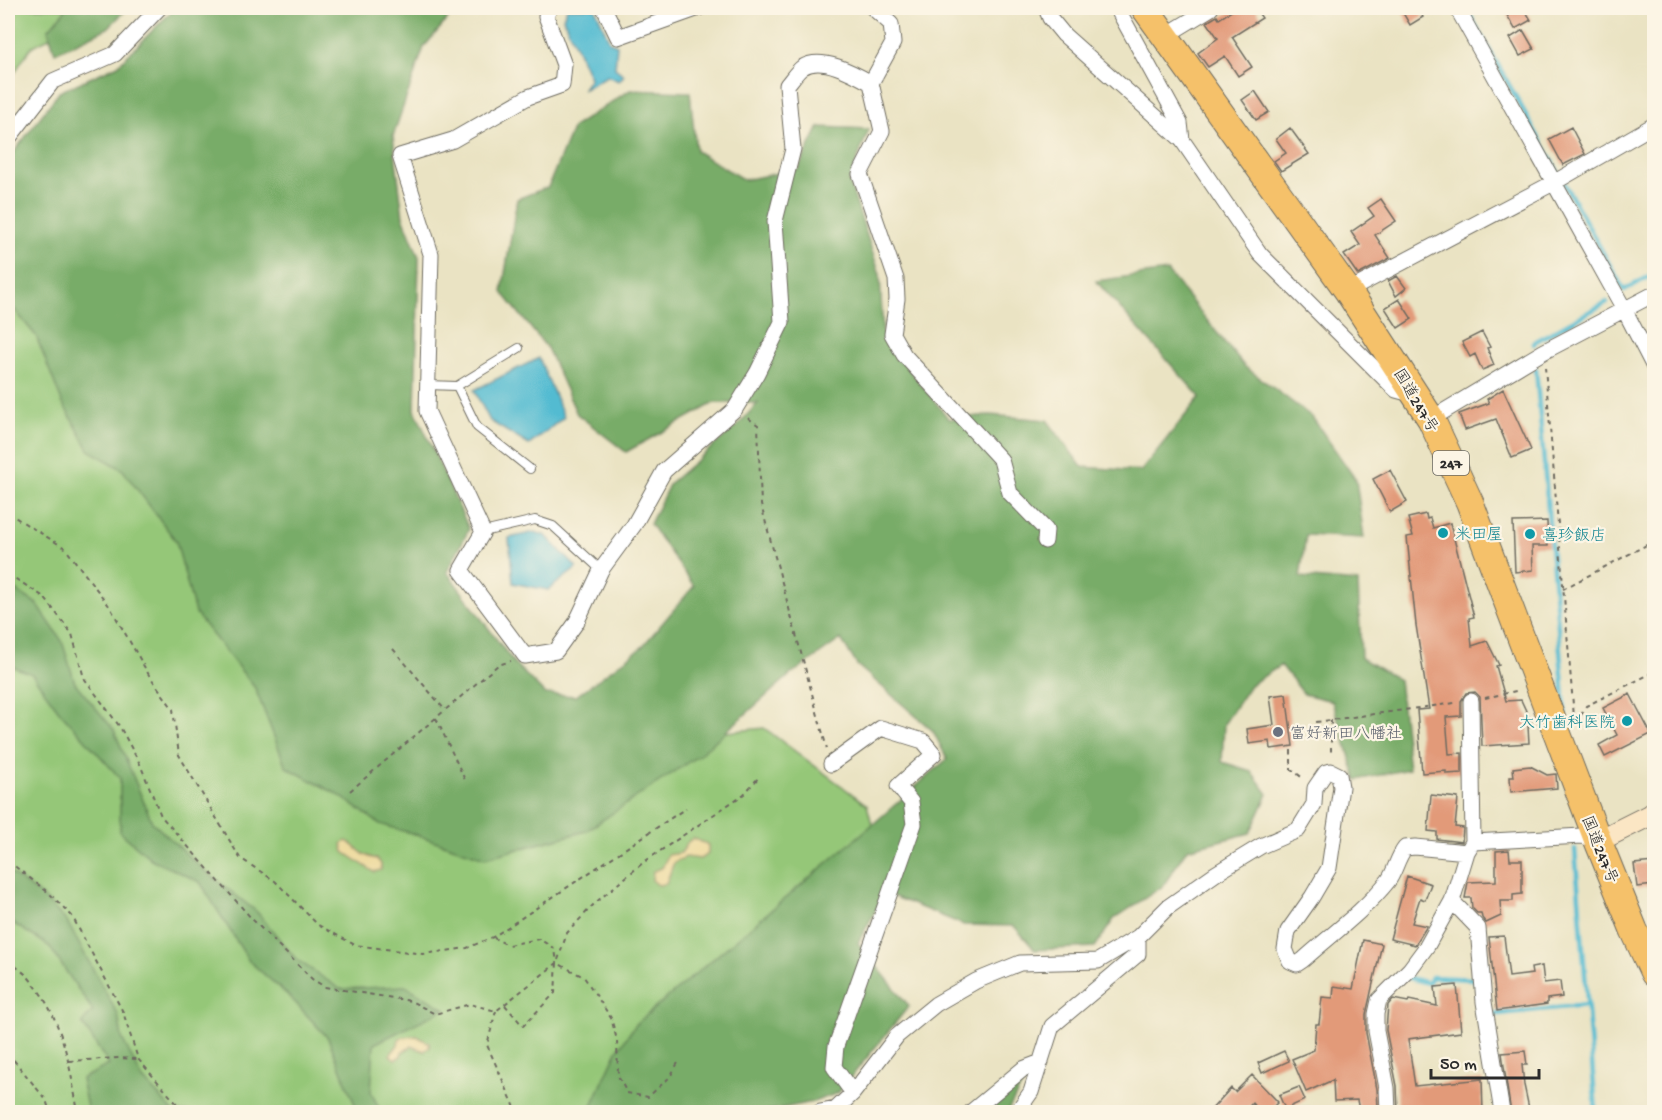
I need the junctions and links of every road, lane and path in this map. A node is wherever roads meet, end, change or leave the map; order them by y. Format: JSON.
{"nodes":[{"id":1,"x":159,"y":8,"type":"edge"},
{"id":2,"x":550,"y":8,"type":"edge"},
{"id":3,"x":604,"y":8,"type":"edge"},
{"id":4,"x":699,"y":8,"type":"edge"},
{"id":5,"x":873,"y":8,"type":"edge"},
{"id":6,"x":1046,"y":8,"type":"edge"},
{"id":7,"x":1117,"y":8,"type":"edge"},
{"id":8,"x":1145,"y":8,"type":"edge"},
{"id":9,"x":1211,"y":8,"type":"edge"},
{"id":10,"x":1457,"y":8,"type":"edge"},
{"id":11,"x":1165,"y":36,"type":"junction"},
{"id":12,"x":871,"y":83,"type":"junction"},
{"id":13,"x":1654,"y":125,"type":"edge"},
{"id":14,"x":8,"y":139,"type":"edge"},
{"id":15,"x":1182,"y":140,"type":"junction"},
{"id":16,"x":1555,"y":182,"type":"junction"},
{"id":17,"x":1348,"y":291,"type":"junction"},
{"id":18,"x":1654,"y":294,"type":"edge"},
{"id":19,"x":1624,"y":309,"type":"junction"},
{"id":20,"x":519,"y":348,"type":"dead end"},
{"id":21,"x":1543,"y":352,"type":"junction"},
{"id":22,"x":1654,"y":367,"type":"edge"},
{"id":23,"x":427,"y":385,"type":"junction"},
{"id":24,"x":457,"y":386,"type":"junction"},
{"id":25,"x":1415,"y":395,"type":"junction"},
{"id":26,"x":735,"y":409,"type":"junction"},
{"id":27,"x":1431,"y":419,"type":"junction"},
{"id":28,"x":530,"y":469,"type":"dead end"},
{"id":29,"x":8,"y":513,"type":"edge"},
{"id":30,"x":483,"y":531,"type":"junction"},
{"id":31,"x":1045,"y":541,"type":"dead end"},
{"id":32,"x":1654,"y":541,"type":"edge"},
{"id":33,"x":601,"y":570,"type":"junction"},
{"id":34,"x":8,"y":574,"type":"edge"},
{"id":35,"x":1563,"y":589,"type":"junction"},
{"id":36,"x":393,"y":650,"type":"dead end"},
{"id":37,"x":525,"y":656,"type":"junction"},
{"id":38,"x":1654,"y":672,"type":"edge"},
{"id":39,"x":1539,"y":684,"type":"junction"},
{"id":40,"x":1472,"y":701,"type":"junction"},
{"id":41,"x":445,"y":710,"type":"junction"},
{"id":42,"x":436,"y":718,"type":"junction"},
{"id":43,"x":1331,"y":719,"type":"junction"},
{"id":44,"x":1316,"y":722,"type":"dead end"},
{"id":45,"x":1291,"y":750,"type":"dead end"},
{"id":46,"x":831,"y":764,"type":"joint"},
{"id":47,"x":1331,"y":771,"type":"junction"},
{"id":48,"x":759,"y":777,"type":"dead end"},
{"id":49,"x":465,"y":780,"type":"dead end"},
{"id":50,"x":1315,"y":788,"type":"junction"},
{"id":51,"x":350,"y":791,"type":"dead end"},
{"id":52,"x":686,"y":808,"type":"dead end"},
{"id":53,"x":1654,"y":813,"type":"edge"},
{"id":54,"x":1598,"y":841,"type":"junction"},
{"id":55,"x":1470,"y":847,"type":"junction"},
{"id":56,"x":8,"y":861,"type":"edge"},
{"id":57,"x":1452,"y":901,"type":"junction"},
{"id":58,"x":1138,"y":937,"type":"junction"},
{"id":59,"x":493,"y":938,"type":"junction"},
{"id":60,"x":8,"y":960,"type":"edge"},
{"id":61,"x":557,"y":963,"type":"junction"},
{"id":62,"x":1654,"y":973,"type":"edge"},
{"id":63,"x":505,"y":1005,"type":"junction"},
{"id":64,"x":496,"y":1011,"type":"junction"},
{"id":65,"x":8,"y":1053,"type":"edge"},
{"id":66,"x":138,"y":1059,"type":"junction"},
{"id":67,"x":69,"y":1061,"type":"junction"},
{"id":68,"x":679,"y":1061,"type":"dead end"},
{"id":69,"x":1041,"y":1062,"type":"junction"},
{"id":70,"x":853,"y":1093,"type":"junction"},
{"id":71,"x":8,"y":1103,"type":"edge"},
{"id":72,"x":13,"y":1113,"type":"edge"},
{"id":73,"x":50,"y":1113,"type":"edge"},
{"id":74,"x":78,"y":1113,"type":"edge"},
{"id":75,"x":184,"y":1113,"type":"edge"},
{"id":76,"x":517,"y":1113,"type":"edge"},
{"id":77,"x":820,"y":1113,"type":"edge"},
{"id":78,"x":971,"y":1113,"type":"edge"},
{"id":79,"x":1017,"y":1113,"type":"edge"},
{"id":80,"x":1388,"y":1113,"type":"edge"},
{"id":81,"x":1502,"y":1113,"type":"edge"}],
"edges":[{"from":1,"to":14,"type":"street"},
{"from":2,"to":23,"type":"street"},
{"from":3,"to":4,"type":"street"},
{"from":5,"to":12,"type":"street"},
{"from":6,"to":15,"type":"street"},
{"from":7,"to":15,"type":"street"},
{"from":8,"to":11,"type":"highway","name":"国道247号","number":"247"},
{"from":9,"to":11,"type":"street"},
{"from":10,"to":16,"type":"street"},
{"from":11,"to":17,"type":"highway","name":"国道247号","number":"247"},
{"from":12,"to":26,"type":"street"},
{"from":12,"to":31,"type":"street"},
{"from":13,"to":16,"type":"street"},
{"from":15,"to":25,"type":"street"},
{"from":16,"to":17,"type":"street"},
{"from":16,"to":19,"type":"street"},
{"from":17,"to":25,"type":"highway","name":"国道247号","number":"247"},
{"from":18,"to":19,"type":"street"},
{"from":19,"to":21,"type":"street"},
{"from":19,"to":22,"type":"street"},
{"from":20,"to":24,"type":"lane"},
{"from":21,"to":27,"type":"street"},
{"from":21,"to":35,"type":"path"},
{"from":23,"to":24,"type":"lane"},
{"from":23,"to":30,"type":"street"},
{"from":24,"to":28,"type":"lane"},
{"from":25,"to":27,"type":"highway","name":"国道247号","number":"247"},
{"from":26,"to":33,"type":"street"},
{"from":26,"to":46,"type":"path"},
{"from":27,"to":39,"type":"highway","name":"国道247号","number":"247"},
{"from":29,"to":59,"type":"path"},
{"from":30,"to":33,"type":"lane"},
{"from":30,"to":37,"type":"street"},
{"from":32,"to":35,"type":"path"},
{"from":33,"to":37,"type":"street"},
{"from":34,"to":64,"type":"path"},
{"from":35,"to":38,"type":"path"},
{"from":36,"to":41,"type":"path"},
{"from":37,"to":41,"type":"path"},
{"from":39,"to":40,"type":"path"},
{"from":39,"to":54,"type":"highway","name":"国道247号","number":"247"},
{"from":40,"to":43,"type":"path"},
{"from":40,"to":55,"type":"street"},
{"from":41,"to":42,"type":"path"},
{"from":42,"to":49,"type":"path"},
{"from":42,"to":51,"type":"path"},
{"from":43,"to":44,"type":"path"},
{"from":43,"to":47,"type":"path"},
{"from":45,"to":50,"type":"path"},
{"from":46,"to":70,"type":"street"},
{"from":47,"to":50,"type":"street"},
{"from":47,"to":55,"type":"street"},
{"from":48,"to":61,"type":"path"},
{"from":50,"to":58,"type":"street"},
{"from":52,"to":59,"type":"path"},
{"from":53,"to":54,"type":"main road"},
{"from":54,"to":55,"type":"street"},
{"from":54,"to":62,"type":"highway","name":"国道247号","number":"247"},
{"from":55,"to":57,"type":"street"},
{"from":56,"to":66,"type":"path"},
{"from":57,"to":80,"type":"street"},
{"from":57,"to":81,"type":"street"},
{"from":58,"to":69,"type":"street"},
{"from":58,"to":70,"type":"street"},
{"from":59,"to":61,"type":"path"},
{"from":60,"to":67,"type":"path"},
{"from":61,"to":63,"type":"path"},
{"from":61,"to":63,"type":"path"},
{"from":61,"to":68,"type":"path"},
{"from":63,"to":64,"type":"path"},
{"from":64,"to":76,"type":"path"},
{"from":65,"to":73,"type":"path"},
{"from":66,"to":67,"type":"path"},
{"from":66,"to":75,"type":"path"},
{"from":67,"to":74,"type":"path"},
{"from":69,"to":78,"type":"street"},
{"from":69,"to":79,"type":"street"},
{"from":70,"to":77,"type":"street"},
{"from":71,"to":72,"type":"path"}]}
